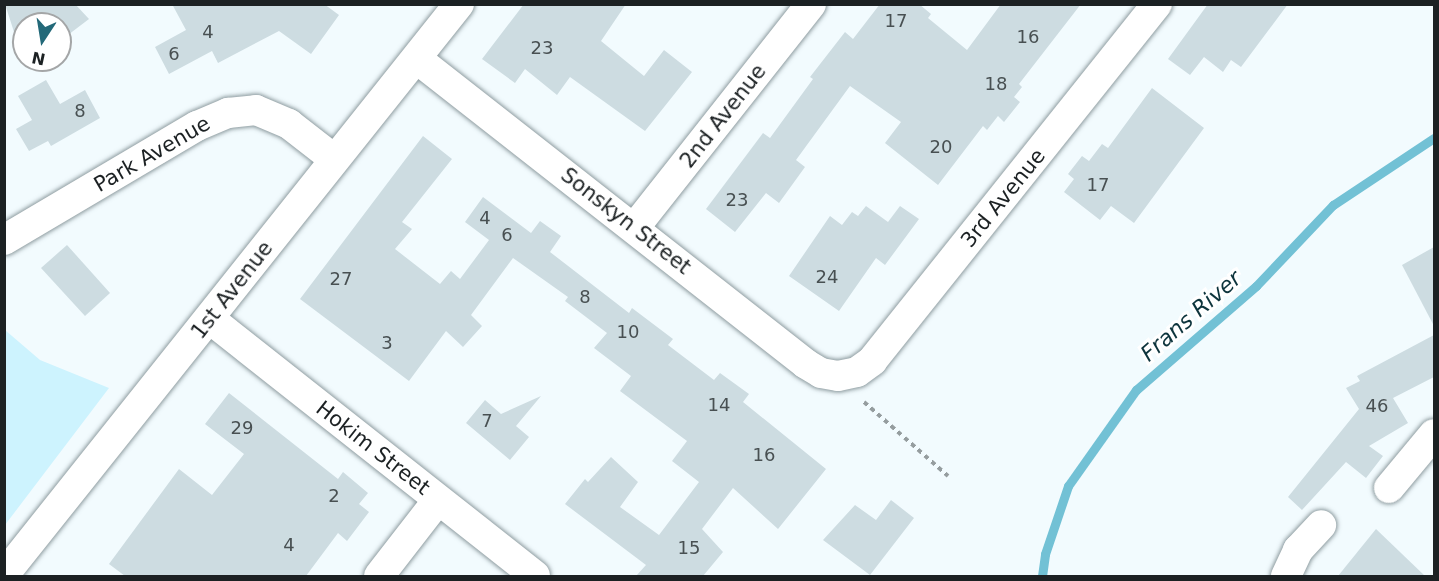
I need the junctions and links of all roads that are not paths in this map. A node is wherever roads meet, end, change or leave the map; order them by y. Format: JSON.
{"nodes":[{"id":1,"x":459,"y":4,"type":"edge"},
{"id":2,"x":812,"y":4,"type":"edge"},
{"id":3,"x":1157,"y":4,"type":"edge"},
{"id":4,"x":417,"y":59,"type":"junction"},
{"id":5,"x":334,"y":159,"type":"junction"},
{"id":6,"x":635,"y":227,"type":"junction"},
{"id":7,"x":4,"y":240,"type":"edge"},
{"id":8,"x":210,"y":319,"type":"junction"},
{"id":9,"x":838,"y":376,"type":"joint"},
{"id":10,"x":1434,"y":434,"type":"edge"},
{"id":11,"x":1389,"y":488,"type":"dead end"},
{"id":12,"x":438,"y":500,"type":"junction"},
{"id":13,"x":1321,"y":525,"type":"dead end"},
{"id":14,"x":4,"y":575,"type":"edge"},
{"id":15,"x":380,"y":576,"type":"edge"},
{"id":16,"x":536,"y":576,"type":"edge"},
{"id":17,"x":1286,"y":576,"type":"edge"}],
"edges":[{"from":1,"to":4,"type":"street","name":"1st Avenue"},
{"from":2,"to":6,"type":"street","name":"2nd Avenue"},
{"from":3,"to":9,"type":"street","name":"3rd Avenue"},
{"from":4,"to":5,"type":"street","name":"1st Avenue"},
{"from":4,"to":6,"type":"street","name":"Sonskyn Street"},
{"from":5,"to":7,"type":"street","name":"Park Avenue"},
{"from":5,"to":8,"type":"street","name":"1st Avenue"},
{"from":6,"to":9,"type":"street","name":"Sonskyn Street"},
{"from":8,"to":12,"type":"street","name":"Hokim Street"},
{"from":8,"to":14,"type":"street","name":"1st Avenue"},
{"from":10,"to":11,"type":"street"},
{"from":12,"to":15,"type":"street"},
{"from":12,"to":16,"type":"street","name":"Hokim Street"},
{"from":13,"to":17,"type":"street"}]}
